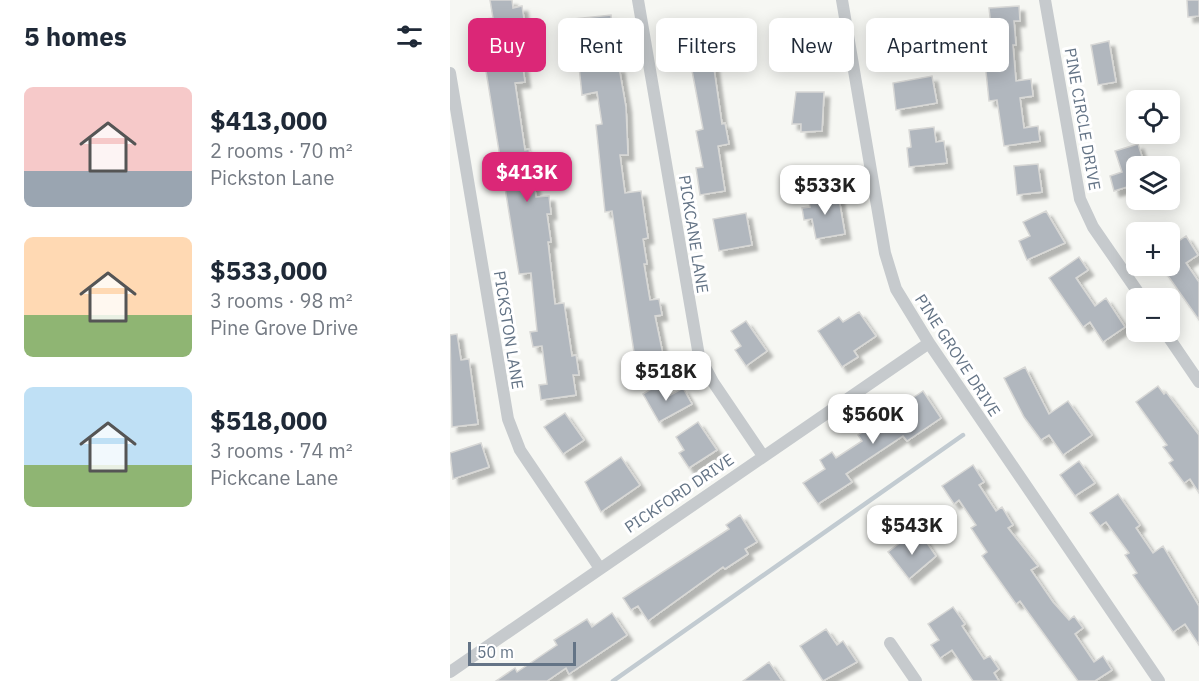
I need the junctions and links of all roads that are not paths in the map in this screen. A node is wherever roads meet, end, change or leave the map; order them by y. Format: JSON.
{"nodes":[{"id":1,"x":638,"y":0,"type":"edge"},
{"id":2,"x":842,"y":0,"type":"edge"},
{"id":3,"x":1045,"y":0,"type":"edge"},
{"id":4,"x":450,"y":73,"type":"edge"},
{"id":5,"x":1135,"y":288,"type":"edge"},
{"id":6,"x":1171,"y":342,"type":"edge"},
{"id":7,"x":929,"y":343,"type":"junction"},
{"id":8,"x":1199,"y":382,"type":"edge"},
{"id":9,"x":763,"y":456,"type":"junction"},
{"id":10,"x":599,"y":567,"type":"junction"},
{"id":11,"x":890,"y":643,"type":"dead end"},
{"id":12,"x":450,"y":672,"type":"edge"},
{"id":13,"x":916,"y":681,"type":"edge"},
{"id":14,"x":1160,"y":681,"type":"edge"}],
"edges":[{"from":1,"to":9,"type":"street","name":"PICKCANE LANE"},
{"from":2,"to":7,"type":"street","name":"PINE GROVE DRIVE"},
{"from":3,"to":5,"type":"street","name":"PINE CIRCLE DRIVE"},
{"from":4,"to":10,"type":"street","name":"PICKSTON LANE"},
{"from":6,"to":8,"type":"street"},
{"from":7,"to":9,"type":"street","name":"PICKFORD DRIVE"},
{"from":7,"to":14,"type":"street","name":"PINE GROVE DRIVE"},
{"from":9,"to":10,"type":"street","name":"PICKFORD DRIVE"},
{"from":10,"to":12,"type":"street","name":"PICKFORD DRIVE"},
{"from":11,"to":13,"type":"street"}]}
